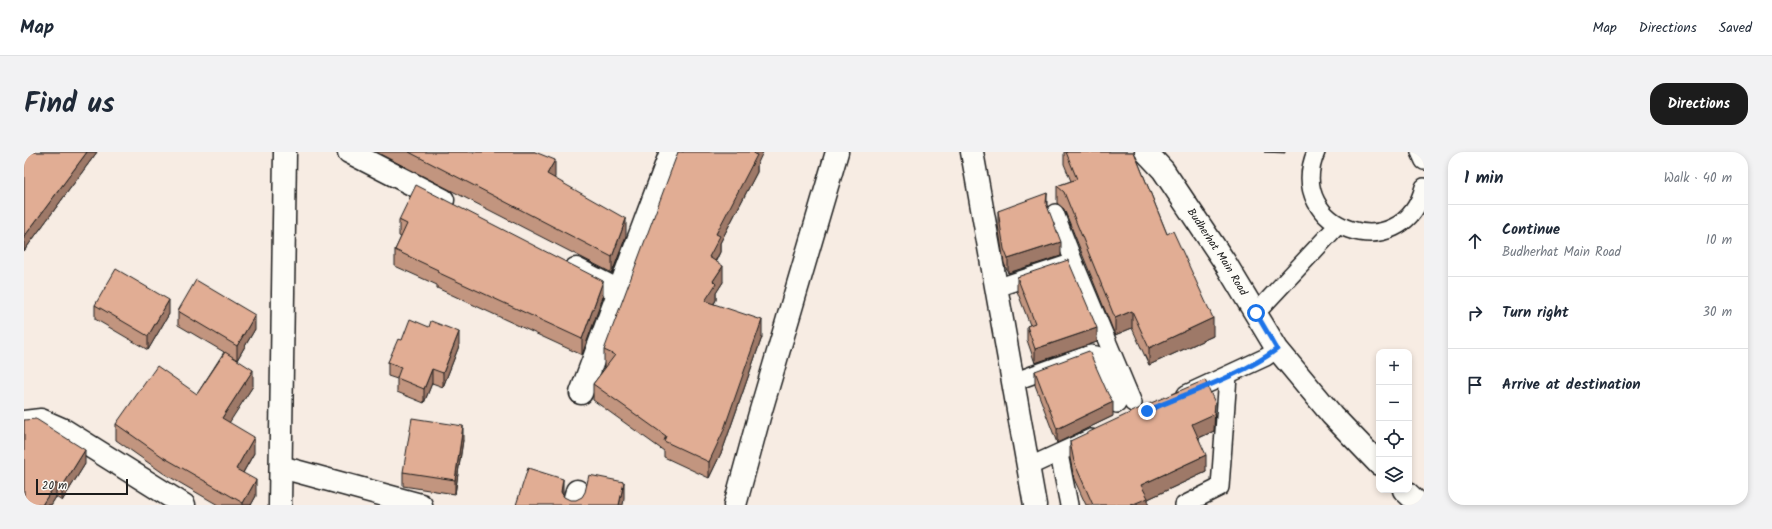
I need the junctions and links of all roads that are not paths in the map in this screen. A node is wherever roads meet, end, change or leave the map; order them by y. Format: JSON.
{"nodes":[{"id":1,"x":285,"y":152,"type":"edge"},
{"id":2,"x":349,"y":152,"type":"edge"},
{"id":3,"x":671,"y":152,"type":"edge"},
{"id":4,"x":837,"y":152,"type":"edge"},
{"id":5,"x":972,"y":152,"type":"edge"},
{"id":6,"x":1146,"y":152,"type":"edge"},
{"id":7,"x":1316,"y":152,"type":"edge"},
{"id":8,"x":1420,"y":152,"type":"edge"},
{"id":9,"x":1424,"y":161,"type":"edge"},
{"id":10,"x":1424,"y":187,"type":"edge"},
{"id":11,"x":463,"y":210,"type":"edge"},
{"id":12,"x":1055,"y":213,"type":"dead end"},
{"id":13,"x":1417,"y":216,"type":"edge"},
{"id":14,"x":1338,"y":225,"type":"junction"},
{"id":15,"x":555,"y":258,"type":"edge"},
{"id":16,"x":1074,"y":262,"type":"junction"},
{"id":17,"x":996,"y":288,"type":"junction"},
{"id":18,"x":619,"y":291,"type":"junction"},
{"id":19,"x":1256,"y":313,"type":"junction"},
{"id":20,"x":1277,"y":349,"type":"junction"},
{"id":21,"x":1228,"y":376,"type":"junction"},
{"id":22,"x":1013,"y":382,"type":"junction"},
{"id":23,"x":581,"y":393,"type":"dead end"},
{"id":24,"x":1174,"y":399,"type":"edge"},
{"id":25,"x":24,"y":422,"type":"edge"},
{"id":26,"x":1106,"y":431,"type":"edge"},
{"id":27,"x":1058,"y":454,"type":"junction"},
{"id":28,"x":1376,"y":461,"type":"edge"},
{"id":29,"x":281,"y":467,"type":"junction"},
{"id":30,"x":1028,"y":467,"type":"junction"},
{"id":31,"x":1407,"y":493,"type":"edge"},
{"id":32,"x":184,"y":505,"type":"edge"},
{"id":33,"x":280,"y":505,"type":"edge"},
{"id":34,"x":421,"y":505,"type":"edge"},
{"id":35,"x":735,"y":505,"type":"edge"},
{"id":36,"x":1035,"y":505,"type":"edge"},
{"id":37,"x":1069,"y":505,"type":"edge"},
{"id":38,"x":1184,"y":505,"type":"edge"},
{"id":39,"x":1420,"y":505,"type":"edge"}],
"edges":[{"from":1,"to":29,"type":"street"},
{"from":2,"to":11,"type":"street"},
{"from":3,"to":18,"type":"street"},
{"from":4,"to":35,"type":"street"},
{"from":5,"to":17,"type":"street"},
{"from":6,"to":19,"type":"street","name":"Budherhat Main Road"},
{"from":7,"to":14,"type":"lane"},
{"from":8,"to":9,"type":"lane"},
{"from":10,"to":13,"type":"lane"},
{"from":12,"to":16,"type":"lane"},
{"from":13,"to":14,"type":"lane"},
{"from":14,"to":19,"type":"lane"},
{"from":15,"to":18,"type":"street"},
{"from":16,"to":17,"type":"lane"},
{"from":16,"to":22,"type":"lane"},
{"from":17,"to":22,"type":"street"},
{"from":18,"to":23,"type":"street"},
{"from":19,"to":20,"type":"street","name":"Budherhat Main Road"},
{"from":20,"to":21,"type":"lane"},
{"from":20,"to":28,"type":"street","name":"Budherhat Main Road"},
{"from":21,"to":24,"type":"lane"},
{"from":21,"to":38,"type":"lane"},
{"from":22,"to":30,"type":"street"},
{"from":25,"to":32,"type":"street"},
{"from":26,"to":27,"type":"lane"},
{"from":27,"to":30,"type":"lane"},
{"from":27,"to":37,"type":"lane"},
{"from":29,"to":33,"type":"street"},
{"from":29,"to":34,"type":"street"},
{"from":30,"to":36,"type":"street"},
{"from":31,"to":39,"type":"street"}]}
